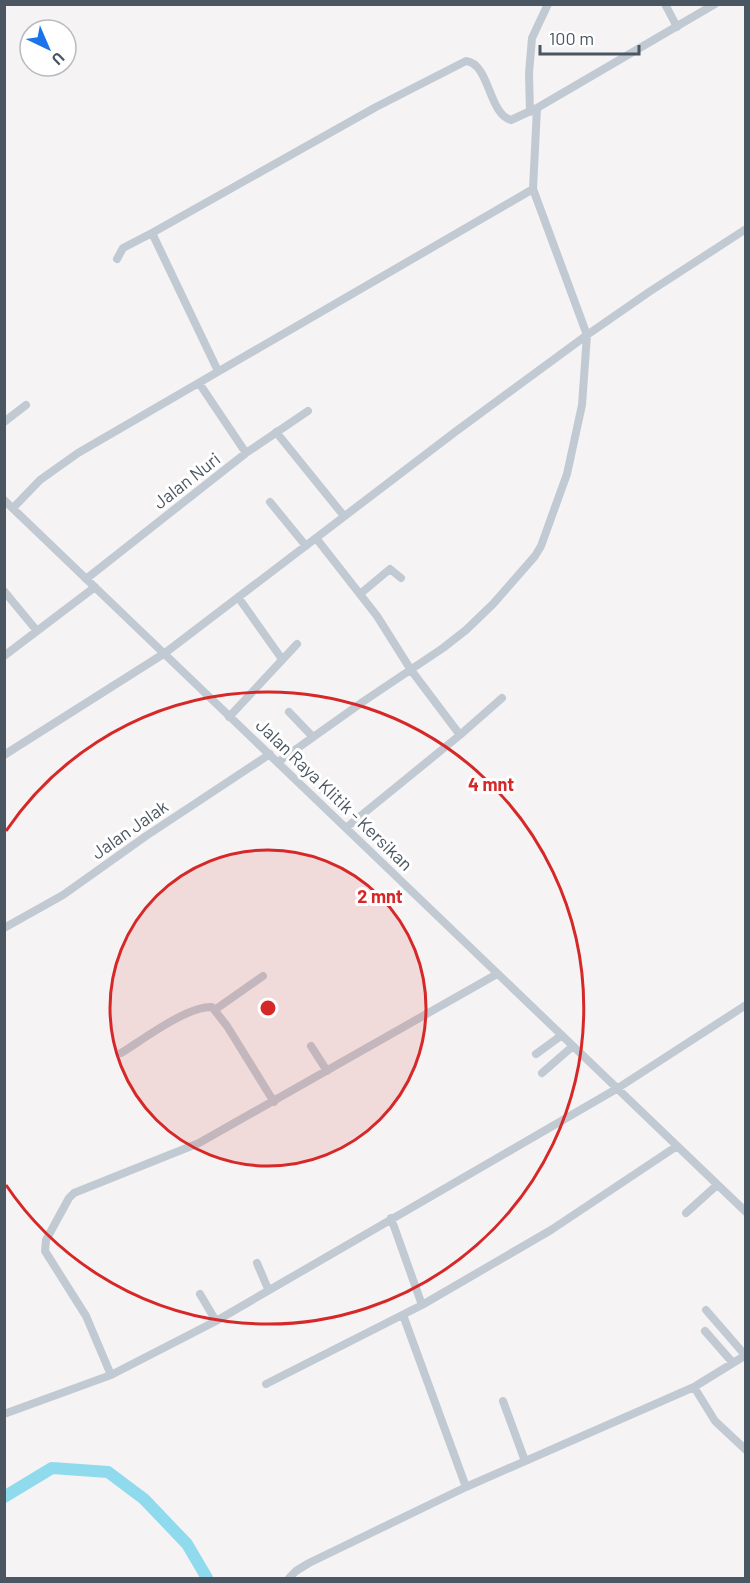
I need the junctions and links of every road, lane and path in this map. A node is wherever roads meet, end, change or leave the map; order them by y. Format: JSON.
{"nodes":[{"id":1,"x":548,"y":4,"type":"edge"},
{"id":2,"x":665,"y":4,"type":"edge"},
{"id":3,"x":715,"y":4,"type":"edge"},
{"id":4,"x":677,"y":27,"type":"junction"},
{"id":5,"x":534,"y":110,"type":"junction"},
{"id":6,"x":533,"y":189,"type":"junction"},
{"id":7,"x":746,"y":229,"type":"edge"},
{"id":8,"x":152,"y":233,"type":"junction"},
{"id":9,"x":117,"y":259,"type":"dead end"},
{"id":10,"x":587,"y":335,"type":"junction"},
{"id":11,"x":218,"y":371,"type":"junction"},
{"id":12,"x":199,"y":383,"type":"junction"},
{"id":13,"x":26,"y":405,"type":"dead end"},
{"id":14,"x":308,"y":411,"type":"dead end"},
{"id":15,"x":4,"y":422,"type":"edge"},
{"id":16,"x":276,"y":432,"type":"junction"},
{"id":17,"x":246,"y":453,"type":"junction"},
{"id":18,"x":4,"y":500,"type":"edge"},
{"id":19,"x":270,"y":502,"type":"dead end"},
{"id":20,"x":13,"y":507,"type":"junction"},
{"id":21,"x":344,"y":516,"type":"junction"},
{"id":22,"x":315,"y":538,"type":"junction"},
{"id":23,"x":306,"y":546,"type":"junction"},
{"id":24,"x":401,"y":578,"type":"dead end"},
{"id":25,"x":86,"y":579,"type":"junction"},
{"id":26,"x":95,"y":587,"type":"junction"},
{"id":27,"x":4,"y":591,"type":"edge"},
{"id":28,"x":360,"y":594,"type":"junction"},
{"id":29,"x":238,"y":597,"type":"junction"},
{"id":30,"x":37,"y":632,"type":"junction"},
{"id":31,"x":297,"y":644,"type":"dead end"},
{"id":32,"x":165,"y":653,"type":"junction"},
{"id":33,"x":4,"y":656,"type":"edge"},
{"id":34,"x":282,"y":660,"type":"junction"},
{"id":35,"x":411,"y":670,"type":"junction"},
{"id":36,"x":502,"y":698,"type":"dead end"},
{"id":37,"x":289,"y":712,"type":"dead end"},
{"id":38,"x":230,"y":717,"type":"junction"},
{"id":39,"x":460,"y":735,"type":"junction"},
{"id":40,"x":313,"y":737,"type":"junction"},
{"id":41,"x":270,"y":754,"type":"junction"},
{"id":42,"x":4,"y":755,"type":"edge"},
{"id":43,"x":278,"y":762,"type":"junction"},
{"id":44,"x":347,"y":827,"type":"junction"},
{"id":45,"x":4,"y":928,"type":"edge"},
{"id":46,"x":497,"y":974,"type":"junction"},
{"id":47,"x":263,"y":976,"type":"dead end"},
{"id":48,"x":746,"y":1005,"type":"edge"},
{"id":49,"x":216,"y":1009,"type":"junction"},
{"id":50,"x":562,"y":1035,"type":"junction"},
{"id":51,"x":311,"y":1046,"type":"dead end"},
{"id":52,"x":573,"y":1046,"type":"junction"},
{"id":53,"x":121,"y":1053,"type":"dead end"},
{"id":54,"x":537,"y":1054,"type":"dead end"},
{"id":55,"x":327,"y":1071,"type":"junction"},
{"id":56,"x":542,"y":1073,"type":"dead end"},
{"id":57,"x":618,"y":1088,"type":"junction"},
{"id":58,"x":274,"y":1102,"type":"junction"},
{"id":59,"x":676,"y":1146,"type":"junction"},
{"id":60,"x":717,"y":1185,"type":"junction"},
{"id":61,"x":746,"y":1212,"type":"edge"},
{"id":62,"x":686,"y":1213,"type":"dead end"},
{"id":63,"x":391,"y":1218,"type":"junction"},
{"id":64,"x":257,"y":1263,"type":"dead end"},
{"id":65,"x":268,"y":1289,"type":"junction"},
{"id":66,"x":200,"y":1294,"type":"dead end"},
{"id":67,"x":422,"y":1305,"type":"junction"},
{"id":68,"x":706,"y":1310,"type":"dead end"},
{"id":69,"x":404,"y":1315,"type":"junction"},
{"id":70,"x":216,"y":1321,"type":"junction"},
{"id":71,"x":705,"y":1331,"type":"dead end"},
{"id":72,"x":745,"y":1355,"type":"edge"},
{"id":73,"x":733,"y":1363,"type":"junction"},
{"id":74,"x":111,"y":1375,"type":"junction"},
{"id":75,"x":266,"y":1384,"type":"dead end"},
{"id":76,"x":694,"y":1387,"type":"junction"},
{"id":77,"x":503,"y":1401,"type":"dead end"},
{"id":78,"x":4,"y":1414,"type":"edge"},
{"id":79,"x":746,"y":1450,"type":"edge"},
{"id":80,"x":525,"y":1461,"type":"junction"},
{"id":81,"x":466,"y":1487,"type":"junction"},
{"id":82,"x":289,"y":1578,"type":"edge"}],
"edges":[{"from":1,"to":5,"type":"street"},
{"from":2,"to":4,"type":"street"},
{"from":3,"to":4,"type":"street"},
{"from":4,"to":5,"type":"street"},
{"from":5,"to":6,"type":"street"},
{"from":5,"to":8,"type":"street"},
{"from":6,"to":10,"type":"street"},
{"from":6,"to":11,"type":"street"},
{"from":7,"to":10,"type":"street"},
{"from":8,"to":9,"type":"street"},
{"from":8,"to":11,"type":"street"},
{"from":10,"to":21,"type":"street"},
{"from":10,"to":35,"type":"street"},
{"from":11,"to":12,"type":"street"},
{"from":12,"to":17,"type":"street"},
{"from":12,"to":20,"type":"street"},
{"from":13,"to":15,"type":"street"},
{"from":14,"to":16,"type":"street","name":"Jalan Nuri"},
{"from":16,"to":17,"type":"street","name":"Jalan Nuri"},
{"from":16,"to":21,"type":"street"},
{"from":17,"to":25,"type":"street","name":"Jalan Nuri"},
{"from":18,"to":20,"type":"street","name":"Jalan Raya Klitik - Kersikan"},
{"from":19,"to":23,"type":"street"},
{"from":20,"to":25,"type":"street","name":"Jalan Raya Klitik - Kersikan"},
{"from":21,"to":22,"type":"street"},
{"from":22,"to":23,"type":"street"},
{"from":22,"to":28,"type":"street"},
{"from":23,"to":29,"type":"street"},
{"from":24,"to":28,"type":"street"},
{"from":25,"to":26,"type":"street","name":"Jalan Raya Klitik - Kersikan"},
{"from":26,"to":30,"type":"street"},
{"from":26,"to":32,"type":"street","name":"Jalan Raya Klitik - Kersikan"},
{"from":27,"to":30,"type":"street"},
{"from":28,"to":35,"type":"street"},
{"from":29,"to":32,"type":"street"},
{"from":29,"to":34,"type":"street"},
{"from":30,"to":33,"type":"street"},
{"from":31,"to":34,"type":"street"},
{"from":32,"to":38,"type":"street","name":"Jalan Raya Klitik - Kersikan"},
{"from":32,"to":42,"type":"street"},
{"from":34,"to":38,"type":"street"},
{"from":35,"to":39,"type":"street"},
{"from":35,"to":40,"type":"street"},
{"from":36,"to":39,"type":"street"},
{"from":37,"to":40,"type":"street"},
{"from":38,"to":41,"type":"street","name":"Jalan Raya Klitik - Kersikan"},
{"from":39,"to":44,"type":"street"},
{"from":40,"to":43,"type":"street"},
{"from":41,"to":43,"type":"street","name":"Jalan Raya Klitik - Kersikan"},
{"from":41,"to":45,"type":"street","name":"Jalan Jalak"},
{"from":43,"to":44,"type":"street","name":"Jalan Raya Klitik - Kersikan"},
{"from":44,"to":46,"type":"street","name":"Jalan Raya Klitik - Kersikan"},
{"from":46,"to":50,"type":"street","name":"Jalan Raya Klitik - Kersikan"},
{"from":46,"to":55,"type":"street"},
{"from":47,"to":49,"type":"street"},
{"from":48,"to":57,"type":"street"},
{"from":49,"to":53,"type":"street"},
{"from":49,"to":58,"type":"street"},
{"from":50,"to":52,"type":"street","name":"Jalan Raya Klitik - Kersikan"},
{"from":50,"to":54,"type":"street"},
{"from":51,"to":55,"type":"street"},
{"from":52,"to":56,"type":"street"},
{"from":52,"to":57,"type":"street","name":"Jalan Raya Klitik - Kersikan"},
{"from":55,"to":58,"type":"street"},
{"from":57,"to":59,"type":"street","name":"Jalan Raya Klitik - Kersikan"},
{"from":57,"to":63,"type":"street"},
{"from":58,"to":74,"type":"street"},
{"from":59,"to":60,"type":"street","name":"Jalan Raya Klitik - Kersikan"},
{"from":59,"to":67,"type":"street"},
{"from":60,"to":61,"type":"street","name":"Jalan Raya Klitik - Kersikan"},
{"from":60,"to":62,"type":"street"},
{"from":63,"to":65,"type":"street"},
{"from":63,"to":67,"type":"street"},
{"from":64,"to":65,"type":"street"},
{"from":65,"to":70,"type":"street"},
{"from":66,"to":70,"type":"street"},
{"from":67,"to":69,"type":"street"},
{"from":68,"to":72,"type":"street"},
{"from":69,"to":75,"type":"street"},
{"from":69,"to":81,"type":"street"},
{"from":70,"to":74,"type":"street"},
{"from":71,"to":73,"type":"street"},
{"from":72,"to":73,"type":"street"},
{"from":73,"to":76,"type":"street"},
{"from":74,"to":78,"type":"street"},
{"from":76,"to":79,"type":"street"},
{"from":76,"to":80,"type":"street"},
{"from":77,"to":80,"type":"street"},
{"from":80,"to":81,"type":"street"},
{"from":81,"to":82,"type":"street"}]}
